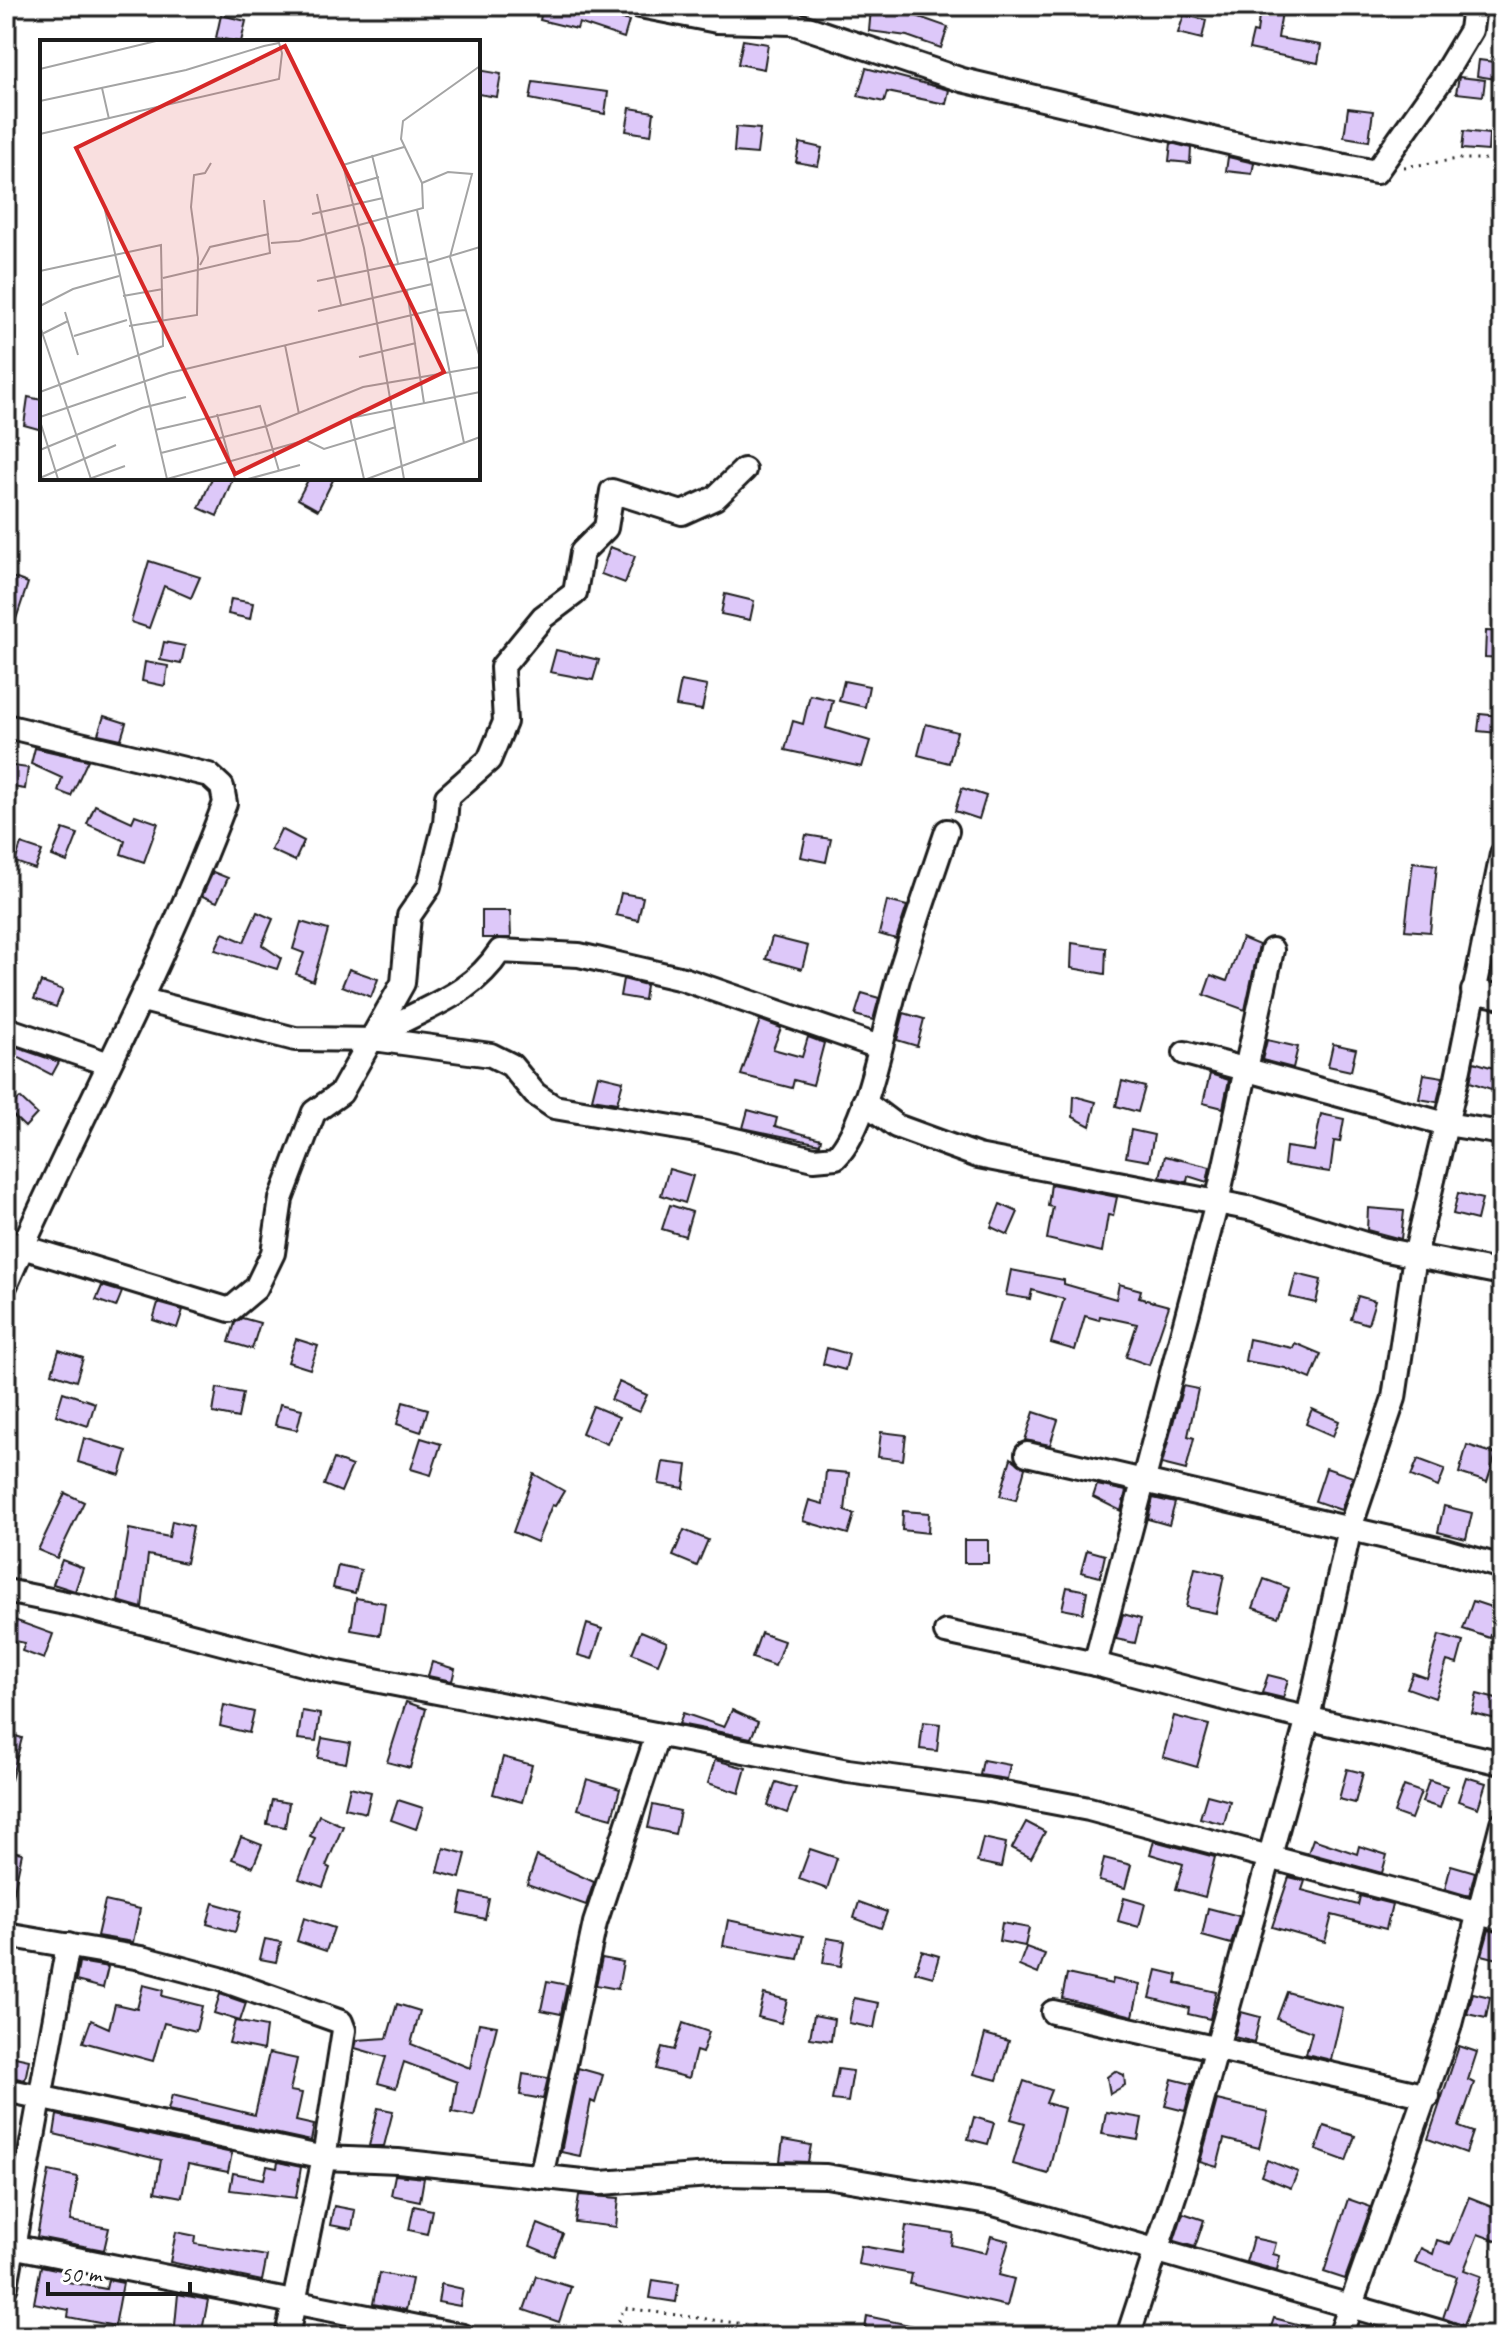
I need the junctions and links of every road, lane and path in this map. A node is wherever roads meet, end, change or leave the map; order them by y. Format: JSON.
{"nodes":[{"id":1,"x":640,"y":6,"type":"edge"},
{"id":2,"x":1474,"y":6,"type":"edge"},
{"id":3,"x":1502,"y":159,"type":"edge"},
{"id":4,"x":1376,"y":172,"type":"junction"},
{"id":5,"x":744,"y":470,"type":"dead end"},
{"id":6,"x":6,"y":726,"type":"edge"},
{"id":7,"x":947,"y":831,"type":"dead end"},
{"id":8,"x":1502,"y":854,"type":"edge"},
{"id":9,"x":1272,"y":950,"type":"dead end"},
{"id":10,"x":1473,"y":991,"type":"junction"},
{"id":11,"x":1502,"y":997,"type":"edge"},
{"id":12,"x":143,"y":1000,"type":"junction"},
{"id":13,"x":6,"y":1029,"type":"edge"},
{"id":14,"x":370,"y":1040,"type":"junction"},
{"id":15,"x":879,"y":1047,"type":"junction"},
{"id":16,"x":1185,"y":1053,"type":"dead end"},
{"id":17,"x":109,"y":1064,"type":"junction"},
{"id":18,"x":1245,"y":1069,"type":"junction"},
{"id":19,"x":864,"y":1102,"type":"junction"},
{"id":20,"x":1446,"y":1124,"type":"junction"},
{"id":21,"x":1502,"y":1133,"type":"edge"},
{"id":22,"x":1217,"y":1202,"type":"junction"},
{"id":23,"x":14,"y":1245,"type":"edge"},
{"id":24,"x":1415,"y":1256,"type":"junction"},
{"id":25,"x":1502,"y":1273,"type":"edge"},
{"id":26,"x":6,"y":1284,"type":"edge"},
{"id":27,"x":1027,"y":1454,"type":"dead end"},
{"id":28,"x":1142,"y":1480,"type":"junction"},
{"id":29,"x":1350,"y":1528,"type":"junction"},
{"id":30,"x":1502,"y":1567,"type":"edge"},
{"id":31,"x":6,"y":1591,"type":"edge"},
{"id":32,"x":946,"y":1632,"type":"dead end"},
{"id":33,"x":1095,"y":1664,"type":"junction"},
{"id":34,"x":1308,"y":1718,"type":"junction"},
{"id":35,"x":657,"y":1736,"type":"junction"},
{"id":36,"x":1502,"y":1763,"type":"edge"},
{"id":37,"x":1502,"y":1823,"type":"edge"},
{"id":38,"x":1270,"y":1856,"type":"junction"},
{"id":39,"x":1477,"y":1913,"type":"junction"},
{"id":40,"x":1502,"y":1919,"type":"edge"},
{"id":41,"x":6,"y":1935,"type":"edge"},
{"id":42,"x":68,"y":1945,"type":"junction"},
{"id":43,"x":1053,"y":2012,"type":"dead end"},
{"id":44,"x":1216,"y":2051,"type":"junction"},
{"id":45,"x":6,"y":2090,"type":"edge"},
{"id":46,"x":1428,"y":2096,"type":"junction"},
{"id":47,"x":40,"y":2098,"type":"junction"},
{"id":48,"x":324,"y":2158,"type":"junction"},
{"id":49,"x":541,"y":2177,"type":"junction"},
{"id":50,"x":10,"y":2246,"type":"edge"},
{"id":51,"x":1156,"y":2251,"type":"junction"},
{"id":52,"x":6,"y":2286,"type":"edge"},
{"id":53,"x":293,"y":2302,"type":"junction"},
{"id":54,"x":1351,"y":2304,"type":"junction"},
{"id":55,"x":287,"y":2336,"type":"edge"},
{"id":56,"x":463,"y":2336,"type":"edge"},
{"id":57,"x":612,"y":2336,"type":"edge"},
{"id":58,"x":820,"y":2336,"type":"edge"},
{"id":59,"x":1128,"y":2336,"type":"edge"},
{"id":60,"x":1340,"y":2336,"type":"edge"},
{"id":61,"x":1455,"y":2336,"type":"edge"}],
"edges":[{"from":1,"to":4,"type":"street"},
{"from":2,"to":4,"type":"street"},
{"from":3,"to":4,"type":"path"},
{"from":5,"to":14,"type":"street"},
{"from":6,"to":12,"type":"street"},
{"from":7,"to":15,"type":"street"},
{"from":8,"to":10,"type":"street"},
{"from":9,"to":18,"type":"street"},
{"from":10,"to":11,"type":"street"},
{"from":10,"to":20,"type":"street"},
{"from":12,"to":14,"type":"street"},
{"from":12,"to":17,"type":"street"},
{"from":13,"to":17,"type":"street"},
{"from":14,"to":15,"type":"street"},
{"from":14,"to":19,"type":"street"},
{"from":14,"to":23,"type":"street"},
{"from":15,"to":19,"type":"street"},
{"from":16,"to":18,"type":"street"},
{"from":17,"to":23,"type":"street"},
{"from":18,"to":20,"type":"street"},
{"from":18,"to":22,"type":"street"},
{"from":19,"to":22,"type":"street"},
{"from":20,"to":21,"type":"street"},
{"from":20,"to":24,"type":"street"},
{"from":22,"to":24,"type":"street"},
{"from":22,"to":28,"type":"street"},
{"from":23,"to":26,"type":"street"},
{"from":24,"to":25,"type":"street"},
{"from":24,"to":29,"type":"street"},
{"from":27,"to":28,"type":"street"},
{"from":28,"to":29,"type":"street"},
{"from":28,"to":33,"type":"street"},
{"from":29,"to":30,"type":"street"},
{"from":29,"to":34,"type":"street"},
{"from":31,"to":35,"type":"street"},
{"from":32,"to":33,"type":"street"},
{"from":33,"to":34,"type":"street"},
{"from":34,"to":36,"type":"street"},
{"from":34,"to":38,"type":"street"},
{"from":35,"to":38,"type":"street"},
{"from":35,"to":49,"type":"street"},
{"from":37,"to":39,"type":"street"},
{"from":38,"to":39,"type":"street"},
{"from":38,"to":44,"type":"street"},
{"from":39,"to":40,"type":"street"},
{"from":39,"to":46,"type":"street"},
{"from":41,"to":42,"type":"street"},
{"from":42,"to":47,"type":"street"},
{"from":42,"to":48,"type":"street"},
{"from":43,"to":44,"type":"street"},
{"from":44,"to":46,"type":"street"},
{"from":44,"to":51,"type":"street"},
{"from":45,"to":47,"type":"street"},
{"from":46,"to":54,"type":"street"},
{"from":47,"to":48,"type":"street"},
{"from":47,"to":50,"type":"street"},
{"from":48,"to":49,"type":"street"},
{"from":48,"to":53,"type":"street"},
{"from":49,"to":51,"type":"street"},
{"from":50,"to":52,"type":"street"},
{"from":50,"to":53,"type":"street"},
{"from":51,"to":54,"type":"street"},
{"from":51,"to":59,"type":"street"},
{"from":53,"to":55,"type":"street"},
{"from":53,"to":56,"type":"street"},
{"from":54,"to":60,"type":"street"},
{"from":54,"to":61,"type":"street"},
{"from":57,"to":58,"type":"path"}]}
